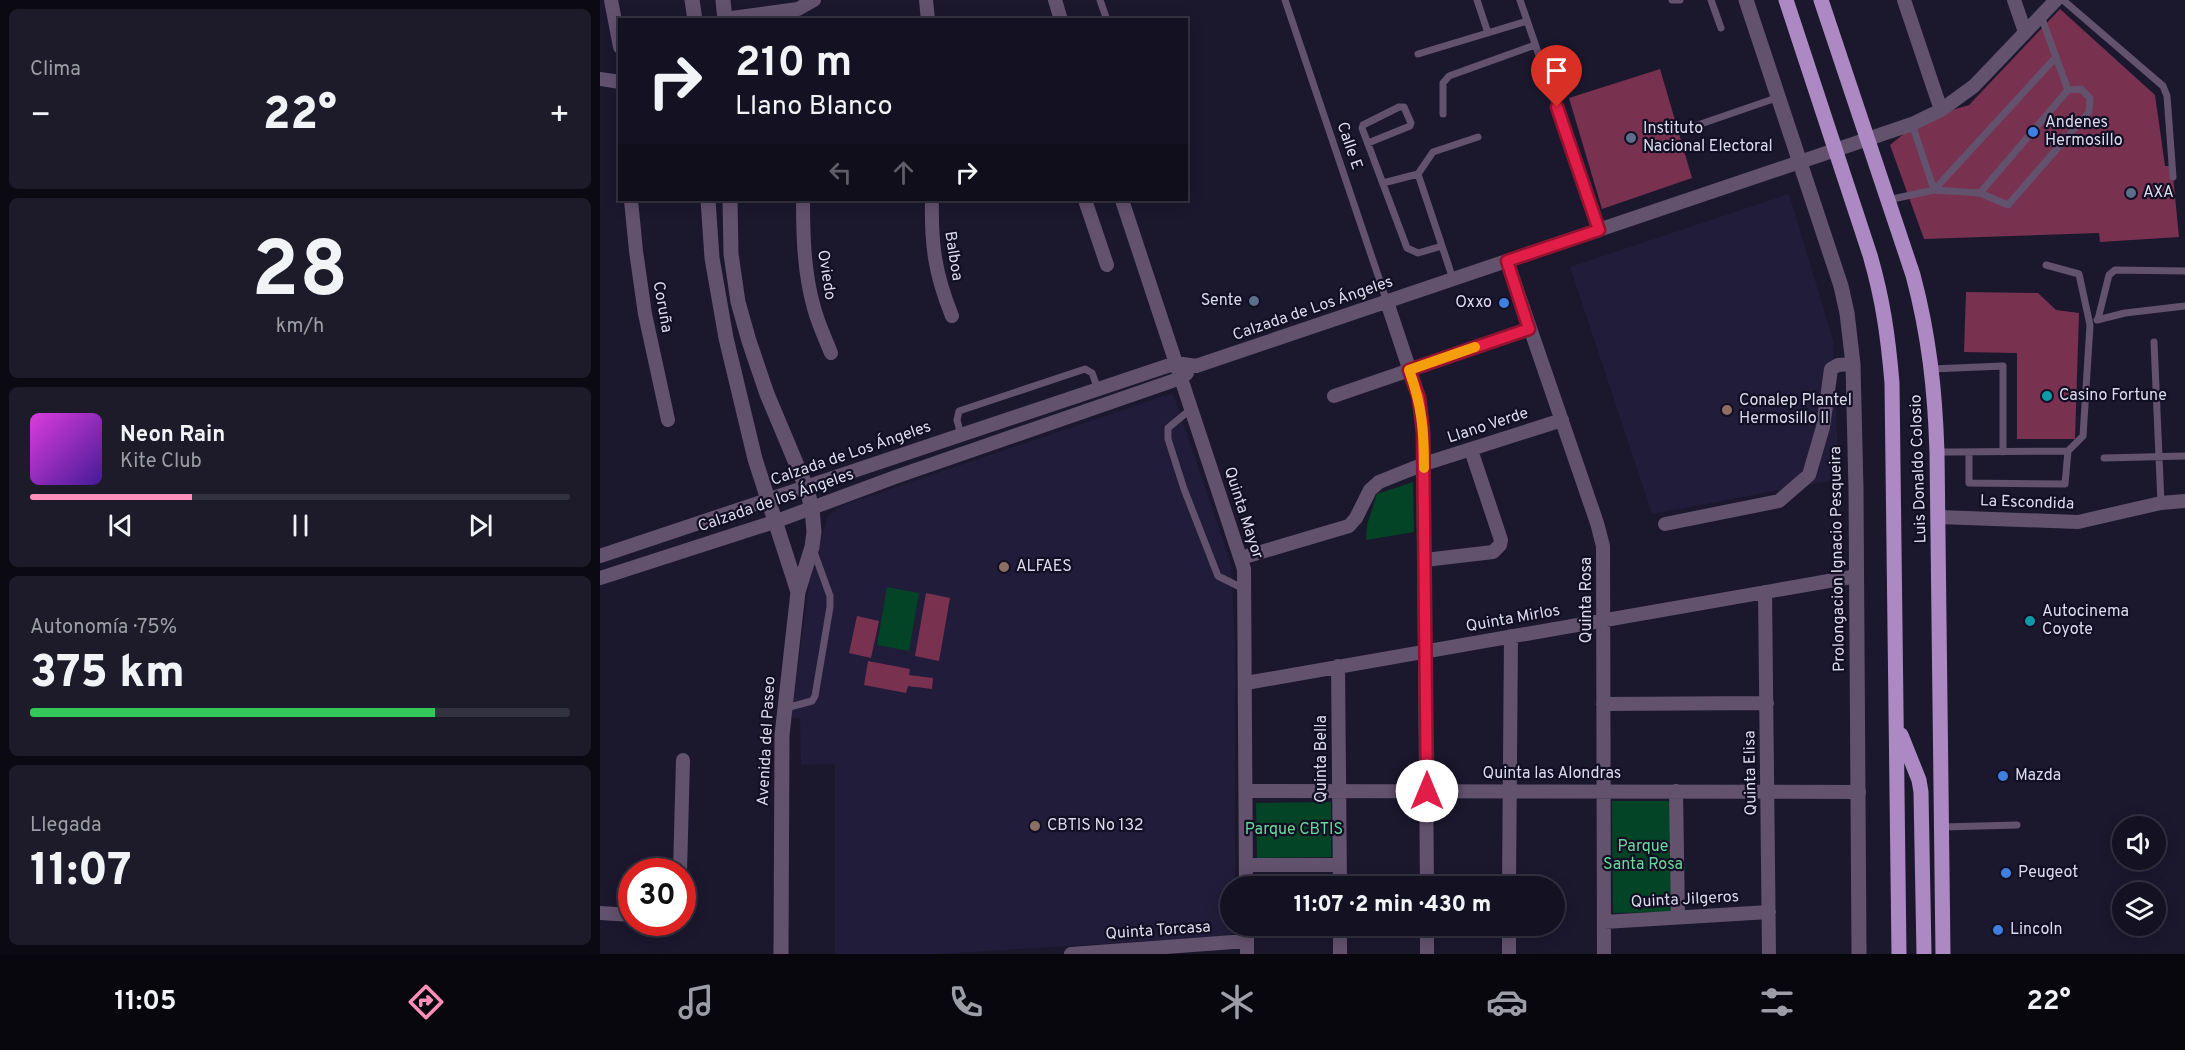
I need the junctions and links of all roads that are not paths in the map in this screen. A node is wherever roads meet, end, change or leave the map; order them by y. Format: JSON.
{"nodes":[{"id":1,"x":611,"y":0,"type":"edge"},
{"id":2,"x":692,"y":0,"type":"edge"},
{"id":3,"x":723,"y":0,"type":"edge"},
{"id":4,"x":814,"y":0,"type":"edge"},
{"id":5,"x":926,"y":0,"type":"edge"},
{"id":6,"x":1054,"y":0,"type":"edge"},
{"id":7,"x":1100,"y":0,"type":"edge"},
{"id":8,"x":1285,"y":0,"type":"edge"},
{"id":9,"x":1477,"y":0,"type":"edge"},
{"id":10,"x":1520,"y":0,"type":"edge"},
{"id":11,"x":1672,"y":0,"type":"edge"},
{"id":12,"x":1680,"y":0,"type":"edge"},
{"id":13,"x":1711,"y":0,"type":"edge"},
{"id":14,"x":1746,"y":0,"type":"edge"},
{"id":15,"x":1786,"y":0,"type":"edge"},
{"id":16,"x":1821,"y":0,"type":"edge"},
{"id":17,"x":1904,"y":0,"type":"edge"},
{"id":18,"x":2014,"y":0,"type":"edge"},
{"id":19,"x":2056,"y":0,"type":"edge"},
{"id":20,"x":2063,"y":0,"type":"edge"},
{"id":21,"x":799,"y":10,"type":"edge"},
{"id":22,"x":2042,"y":15,"type":"junction"},
{"id":23,"x":695,"y":18,"type":"edge"},
{"id":24,"x":725,"y":18,"type":"edge"},
{"id":25,"x":733,"y":18,"type":"edge"},
{"id":26,"x":928,"y":18,"type":"edge"},
{"id":27,"x":1060,"y":18,"type":"edge"},
{"id":28,"x":1106,"y":18,"type":"edge"},
{"id":29,"x":1527,"y":21,"type":"junction"},
{"id":30,"x":1721,"y":28,"type":"dead end"},
{"id":31,"x":1488,"y":33,"type":"junction"},
{"id":32,"x":2025,"y":33,"type":"junction"},
{"id":33,"x":618,"y":37,"type":"edge"},
{"id":34,"x":1535,"y":45,"type":"junction"},
{"id":35,"x":1418,"y":54,"type":"dead end"},
{"id":36,"x":2056,"y":57,"type":"junction"},
{"id":37,"x":618,"y":71,"type":"edge"},
{"id":38,"x":603,"y":79,"type":"edge"},
{"id":39,"x":618,"y":82,"type":"edge"},
{"id":40,"x":2068,"y":90,"type":"junction"},
{"id":41,"x":1779,"y":97,"type":"junction"},
{"id":42,"x":1941,"y":110,"type":"junction"},
{"id":43,"x":1443,"y":114,"type":"dead end"},
{"id":44,"x":1912,"y":124,"type":"junction"},
{"id":45,"x":1695,"y":126,"type":"dead end"},
{"id":46,"x":1478,"y":137,"type":"dead end"},
{"id":47,"x":1868,"y":140,"type":"junction"},
{"id":48,"x":1368,"y":142,"type":"junction"},
{"id":49,"x":1836,"y":150,"type":"junction"},
{"id":50,"x":1801,"y":162,"type":"junction"},
{"id":51,"x":1418,"y":174,"type":"junction"},
{"id":52,"x":2173,"y":177,"type":"dead end"},
{"id":53,"x":1383,"y":183,"type":"junction"},
{"id":54,"x":1934,"y":190,"type":"junction"},
{"id":55,"x":1980,"y":193,"type":"junction"},
{"id":56,"x":1888,"y":200,"type":"junction"},
{"id":57,"x":631,"y":201,"type":"edge"},
{"id":58,"x":708,"y":201,"type":"edge"},
{"id":59,"x":730,"y":201,"type":"edge"},
{"id":60,"x":803,"y":201,"type":"edge"},
{"id":61,"x":932,"y":201,"type":"edge"},
{"id":62,"x":1085,"y":201,"type":"edge"},
{"id":63,"x":1122,"y":201,"type":"edge"},
{"id":64,"x":1599,"y":230,"type":"junction"},
{"id":65,"x":1442,"y":246,"type":"junction"},
{"id":66,"x":1507,"y":261,"type":"junction"},
{"id":67,"x":1107,"y":264,"type":"dead end"},
{"id":68,"x":2046,"y":265,"type":"dead end"},
{"id":69,"x":2185,"y":271,"type":"edge"},
{"id":70,"x":1453,"y":279,"type":"junction"},
{"id":71,"x":1387,"y":302,"type":"junction"},
{"id":72,"x":2185,"y":306,"type":"edge"},
{"id":73,"x":952,"y":316,"type":"dead end"},
{"id":74,"x":2098,"y":319,"type":"junction"},
{"id":75,"x":2090,"y":325,"type":"junction"},
{"id":76,"x":1529,"y":329,"type":"junction"},
{"id":77,"x":2154,"y":342,"type":"dead end"},
{"id":78,"x":831,"y":353,"type":"dead end"},
{"id":79,"x":1176,"y":363,"type":"junction"},
{"id":80,"x":1853,"y":364,"type":"junction"},
{"id":81,"x":1196,"y":366,"type":"junction"},
{"id":82,"x":1932,"y":369,"type":"junction"},
{"id":83,"x":1409,"y":370,"type":"junction"},
{"id":84,"x":1181,"y":378,"type":"junction"},
{"id":85,"x":1098,"y":389,"type":"junction"},
{"id":86,"x":1334,"y":396,"type":"dead end"},
{"id":87,"x":1191,"y":408,"type":"junction"},
{"id":88,"x":668,"y":420,"type":"dead end"},
{"id":89,"x":1562,"y":420,"type":"junction"},
{"id":90,"x":961,"y":435,"type":"junction"},
{"id":91,"x":1471,"y":450,"type":"junction"},
{"id":92,"x":2068,"y":451,"type":"junction"},
{"id":93,"x":1938,"y":452,"type":"junction"},
{"id":94,"x":1969,"y":452,"type":"junction"},
{"id":95,"x":2003,"y":452,"type":"junction"},
{"id":96,"x":2185,"y":456,"type":"edge"},
{"id":97,"x":2104,"y":458,"type":"dead end"},
{"id":98,"x":2158,"y":458,"type":"junction"},
{"id":99,"x":1424,"y":464,"type":"junction"},
{"id":100,"x":806,"y":487,"type":"junction"},
{"id":101,"x":768,"y":500,"type":"junction"},
{"id":102,"x":2185,"y":501,"type":"edge"},
{"id":103,"x":2161,"y":504,"type":"junction"},
{"id":104,"x":812,"y":508,"type":"junction"},
{"id":105,"x":1939,"y":517,"type":"junction"},
{"id":106,"x":774,"y":522,"type":"junction"},
{"id":107,"x":1665,"y":524,"type":"dead end"},
{"id":108,"x":812,"y":547,"type":"junction"},
{"id":109,"x":600,"y":556,"type":"edge"},
{"id":110,"x":1241,"y":558,"type":"junction"},
{"id":111,"x":1425,"y":560,"type":"junction"},
{"id":112,"x":1857,"y":576,"type":"junction"},
{"id":113,"x":600,"y":578,"type":"edge"},
{"id":114,"x":1245,"y":590,"type":"junction"},
{"id":115,"x":798,"y":592,"type":"junction"},
{"id":116,"x":1765,"y":592,"type":"junction"},
{"id":117,"x":1603,"y":620,"type":"junction"},
{"id":118,"x":1511,"y":636,"type":"junction"},
{"id":119,"x":1426,"y":650,"type":"junction"},
{"id":120,"x":1338,"y":666,"type":"junction"},
{"id":121,"x":1246,"y":683,"type":"junction"},
{"id":122,"x":1767,"y":703,"type":"junction"},
{"id":123,"x":1603,"y":704,"type":"junction"},
{"id":124,"x":784,"y":708,"type":"junction"},
{"id":125,"x":1898,"y":727,"type":"junction"},
{"id":126,"x":683,"y":760,"type":"dead end"},
{"id":127,"x":1246,"y":791,"type":"junction"},
{"id":128,"x":1339,"y":791,"type":"junction"},
{"id":129,"x":1427,"y":791,"type":"junction"},
{"id":130,"x":1510,"y":791,"type":"junction"},
{"id":131,"x":1604,"y":791,"type":"junction"},
{"id":132,"x":1676,"y":791,"type":"junction"},
{"id":133,"x":1768,"y":791,"type":"junction"},
{"id":134,"x":1859,"y":792,"type":"junction"},
{"id":135,"x":2017,"y":825,"type":"dead end"},
{"id":136,"x":1942,"y":827,"type":"junction"},
{"id":137,"x":680,"y":858,"type":"edge"},
{"id":138,"x":1340,"y":865,"type":"junction"},
{"id":139,"x":1246,"y":866,"type":"junction"},
{"id":140,"x":1246,"y":876,"type":"edge"},
{"id":141,"x":1340,"y":876,"type":"edge"},
{"id":142,"x":1427,"y":876,"type":"edge"},
{"id":143,"x":1509,"y":876,"type":"edge"},
{"id":144,"x":1769,"y":912,"type":"junction"},
{"id":145,"x":600,"y":913,"type":"edge"},
{"id":146,"x":618,"y":914,"type":"edge"},
{"id":147,"x":1678,"y":917,"type":"junction"},
{"id":148,"x":1604,"y":922,"type":"junction"},
{"id":149,"x":1340,"y":936,"type":"edge"},
{"id":150,"x":1427,"y":936,"type":"edge"},
{"id":151,"x":1509,"y":936,"type":"edge"},
{"id":152,"x":1247,"y":948,"type":"edge"},
{"id":153,"x":781,"y":954,"type":"edge"},
{"id":154,"x":1071,"y":954,"type":"edge"},
{"id":155,"x":1340,"y":954,"type":"edge"},
{"id":156,"x":1426,"y":954,"type":"edge"},
{"id":157,"x":1509,"y":954,"type":"edge"},
{"id":158,"x":1604,"y":954,"type":"edge"},
{"id":159,"x":1769,"y":954,"type":"edge"},
{"id":160,"x":1859,"y":954,"type":"edge"},
{"id":161,"x":1899,"y":954,"type":"edge"},
{"id":162,"x":1924,"y":954,"type":"edge"},
{"id":163,"x":1943,"y":954,"type":"edge"}],
"edges":[{"from":1,"to":33,"type":"street"},
{"from":2,"to":23,"type":"street"},
{"from":3,"to":24,"type":"street"},
{"from":4,"to":21,"type":"street"},
{"from":5,"to":26,"type":"street"},
{"from":6,"to":27,"type":"street"},
{"from":7,"to":28,"type":"lane"},
{"from":8,"to":71,"type":"lane","name":"Calle E"},
{"from":9,"to":31,"type":"lane"},
{"from":10,"to":29,"type":"lane"},
{"from":11,"to":12,"type":"lane"},
{"from":13,"to":30,"type":"lane"},
{"from":14,"to":41,"type":"street","name":"Prolongacion Ignacio Pesqueira"},
{"from":15,"to":49,"type":"main road","name":"Luis Donaldo Colosio"},
{"from":16,"to":47,"type":"main road","name":"Luis Donaldo Colosio"},
{"from":17,"to":42,"type":"street"},
{"from":18,"to":32,"type":"street"},
{"from":19,"to":22,"type":"street","name":"Calzada de Los Ángeles"},
{"from":20,"to":52,"type":"lane"},
{"from":21,"to":25,"type":"street"},
{"from":22,"to":32,"type":"street","name":"Calzada de Los Ángeles"},
{"from":22,"to":36,"type":"lane"},
{"from":29,"to":31,"type":"lane"},
{"from":29,"to":34,"type":"lane"},
{"from":31,"to":35,"type":"lane"},
{"from":32,"to":42,"type":"street","name":"Calzada de Los Ángeles"},
{"from":34,"to":43,"type":"lane"},
{"from":34,"to":64,"type":"lane"},
{"from":36,"to":40,"type":"lane"},
{"from":36,"to":54,"type":"lane"},
{"from":37,"to":38,"type":"street"},
{"from":38,"to":39,"type":"street"},
{"from":40,"to":55,"type":"lane"},
{"from":40,"to":55,"type":"lane"},
{"from":41,"to":45,"type":"lane"},
{"from":41,"to":50,"type":"street","name":"Prolongacion Ignacio Pesqueira"},
{"from":42,"to":44,"type":"street","name":"Calzada de Los Ángeles"},
{"from":44,"to":47,"type":"street","name":"Calzada de Los Ángeles"},
{"from":44,"to":54,"type":"lane"},
{"from":46,"to":51,"type":"lane"},
{"from":47,"to":49,"type":"street","name":"Calzada de Los Ángeles"},
{"from":47,"to":56,"type":"main road","name":"Luis Donaldo Colosio"},
{"from":48,"to":48,"type":"lane"},
{"from":48,"to":53,"type":"lane"},
{"from":49,"to":50,"type":"street","name":"Calzada de Los Ángeles"},
{"from":49,"to":125,"type":"main road","name":"Luis Donaldo Colosio"},
{"from":50,"to":64,"type":"street","name":"Calzada de Los Ángeles"},
{"from":50,"to":80,"type":"street","name":"Prolongacion Ignacio Pesqueira"},
{"from":51,"to":53,"type":"lane"},
{"from":51,"to":65,"type":"lane"},
{"from":53,"to":65,"type":"lane"},
{"from":54,"to":55,"type":"lane"},
{"from":54,"to":56,"type":"lane"},
{"from":56,"to":82,"type":"main road","name":"Luis Donaldo Colosio"},
{"from":57,"to":88,"type":"street","name":"Coruña"},
{"from":58,"to":101,"type":"street","name":"Avenida del Paseo"},
{"from":59,"to":100,"type":"street"},
{"from":60,"to":78,"type":"street","name":"Oviedo"},
{"from":61,"to":73,"type":"street","name":"Balboa"},
{"from":62,"to":67,"type":"street"},
{"from":63,"to":79,"type":"street","name":"Quinta Mayor"},
{"from":64,"to":66,"type":"street","name":"Calzada de Los Ángeles"},
{"from":65,"to":70,"type":"lane"},
{"from":66,"to":70,"type":"street","name":"Calzada de Los Ángeles"},
{"from":66,"to":76,"type":"street","name":"Quinta Rosa"},
{"from":68,"to":75,"type":"lane"},
{"from":69,"to":74,"type":"lane"},
{"from":70,"to":71,"type":"street","name":"Calzada de Los Ángeles"},
{"from":71,"to":81,"type":"street","name":"Calzada de Los Ángeles"},
{"from":71,"to":83,"type":"street"},
{"from":72,"to":74,"type":"lane"},
{"from":74,"to":75,"type":"lane"},
{"from":75,"to":92,"type":"lane"},
{"from":76,"to":83,"type":"street"},
{"from":76,"to":89,"type":"street","name":"Quinta Rosa"},
{"from":77,"to":98,"type":"lane"},
{"from":79,"to":81,"type":"street","name":"Calzada de Los Ángeles"},
{"from":79,"to":84,"type":"street","name":"Quinta Mayor"},
{"from":79,"to":85,"type":"street","name":"Calzada de Los Ángeles"},
{"from":80,"to":107,"type":"street"},
{"from":80,"to":112,"type":"street","name":"Prolongacion Ignacio Pesqueira"},
{"from":81,"to":84,"type":"street","name":"Calzada de los Ángeles"},
{"from":82,"to":93,"type":"main road","name":"Luis Donaldo Colosio"},
{"from":82,"to":95,"type":"lane"},
{"from":83,"to":86,"type":"street"},
{"from":83,"to":99,"type":"street"},
{"from":84,"to":87,"type":"street","name":"Quinta Mayor"},
{"from":84,"to":104,"type":"street","name":"Calzada de los Ángeles"},
{"from":85,"to":90,"type":"street","name":"Calzada de Los Ángeles"},
{"from":85,"to":90,"type":"lane"},
{"from":87,"to":110,"type":"street","name":"Quinta Mayor"},
{"from":87,"to":114,"type":"lane"},
{"from":89,"to":91,"type":"street","name":"Llano Verde"},
{"from":89,"to":117,"type":"street","name":"Quinta Rosa"},
{"from":90,"to":100,"type":"street","name":"Calzada de Los Ángeles"},
{"from":91,"to":99,"type":"street","name":"Llano Verde"},
{"from":91,"to":111,"type":"street"},
{"from":92,"to":94,"type":"lane"},
{"from":92,"to":95,"type":"lane"},
{"from":93,"to":94,"type":"lane"},
{"from":93,"to":105,"type":"main road","name":"Luis Donaldo Colosio"},
{"from":94,"to":95,"type":"lane"},
{"from":96,"to":98,"type":"lane"},
{"from":97,"to":98,"type":"lane"},
{"from":98,"to":103,"type":"lane"},
{"from":99,"to":110,"type":"street","name":"Llano Verde"},
{"from":99,"to":111,"type":"street"},
{"from":100,"to":101,"type":"street","name":"Calzada de Los Ángeles"},
{"from":100,"to":104,"type":"street"},
{"from":101,"to":106,"type":"street","name":"Avenida del Paseo"},
{"from":101,"to":109,"type":"street","name":"Calzada de los Ángeles"},
{"from":102,"to":103,"type":"street","name":"La Escondida"},
{"from":103,"to":105,"type":"street","name":"La Escondida"},
{"from":104,"to":106,"type":"street","name":"Calzada de los Ángeles"},
{"from":104,"to":108,"type":"street"},
{"from":105,"to":136,"type":"main road","name":"Luis Donaldo Colosio"},
{"from":106,"to":113,"type":"street","name":"Calzada de los Ángeles"},
{"from":106,"to":115,"type":"street","name":"Avenida del Paseo"},
{"from":108,"to":115,"type":"street"},
{"from":108,"to":124,"type":"lane"},
{"from":110,"to":114,"type":"street","name":"Quinta Mayor"},
{"from":111,"to":119,"type":"street"},
{"from":112,"to":116,"type":"street","name":"Quinta Mirlos"},
{"from":112,"to":134,"type":"street","name":"Prolongacion Ignacio Pesqueira"},
{"from":114,"to":121,"type":"street","name":"Quinta Mayor"},
{"from":115,"to":124,"type":"street","name":"Avenida del Paseo"},
{"from":116,"to":117,"type":"street","name":"Quinta Mirlos"},
{"from":116,"to":122,"type":"street","name":"Quinta Elisa"},
{"from":117,"to":118,"type":"street","name":"Quinta Mirlos"},
{"from":117,"to":123,"type":"street","name":"Quinta Rosa"},
{"from":118,"to":119,"type":"street","name":"Quinta Mirlos"},
{"from":118,"to":130,"type":"street"},
{"from":119,"to":120,"type":"street","name":"Quinta Mirlos"},
{"from":119,"to":129,"type":"street"},
{"from":120,"to":121,"type":"street","name":"Quinta Mirlos"},
{"from":120,"to":128,"type":"street","name":"Quinta Bella"},
{"from":121,"to":127,"type":"street","name":"Quinta Mayor"},
{"from":122,"to":123,"type":"street"},
{"from":122,"to":133,"type":"street","name":"Quinta Elisa"},
{"from":123,"to":131,"type":"street","name":"Quinta Rosa"},
{"from":124,"to":153,"type":"street","name":"Avenida del Paseo"},
{"from":125,"to":161,"type":"main road","name":"Luis Donaldo Colosio"},
{"from":125,"to":162,"type":"main road"},
{"from":126,"to":137,"type":"street"},
{"from":127,"to":128,"type":"street","name":"Quinta las Alondras"},
{"from":127,"to":139,"type":"street","name":"Quinta Mayor"},
{"from":128,"to":129,"type":"street","name":"Quinta las Alondras"},
{"from":128,"to":138,"type":"street","name":"Quinta Bella"},
{"from":129,"to":130,"type":"street","name":"Quinta las Alondras"},
{"from":129,"to":142,"type":"street"},
{"from":130,"to":131,"type":"street","name":"Quinta las Alondras"},
{"from":130,"to":143,"type":"street"},
{"from":131,"to":132,"type":"street","name":"Quinta las Alondras"},
{"from":131,"to":148,"type":"street","name":"Quinta Rosa"},
{"from":132,"to":133,"type":"street","name":"Quinta las Alondras"},
{"from":132,"to":147,"type":"street"},
{"from":133,"to":134,"type":"street","name":"Quinta las Alondras"},
{"from":133,"to":144,"type":"street","name":"Quinta Elisa"},
{"from":134,"to":160,"type":"street","name":"Prolongacion Ignacio Pesqueira"},
{"from":135,"to":136,"type":"lane"},
{"from":136,"to":163,"type":"main road","name":"Luis Donaldo Colosio"},
{"from":138,"to":139,"type":"street"},
{"from":138,"to":141,"type":"street","name":"Quinta Bella"},
{"from":139,"to":140,"type":"street","name":"Quinta Mayor"},
{"from":144,"to":147,"type":"street","name":"Quinta Jilgeros"},
{"from":144,"to":159,"type":"street","name":"Quinta Elisa"},
{"from":145,"to":146,"type":"street"},
{"from":147,"to":148,"type":"street","name":"Quinta Jilgeros"},
{"from":148,"to":158,"type":"street","name":"Quinta Rosa"},
{"from":149,"to":155,"type":"street"},
{"from":150,"to":156,"type":"street"},
{"from":151,"to":157,"type":"street"},
{"from":152,"to":154,"type":"street","name":"Quinta Torcasa"}]}
